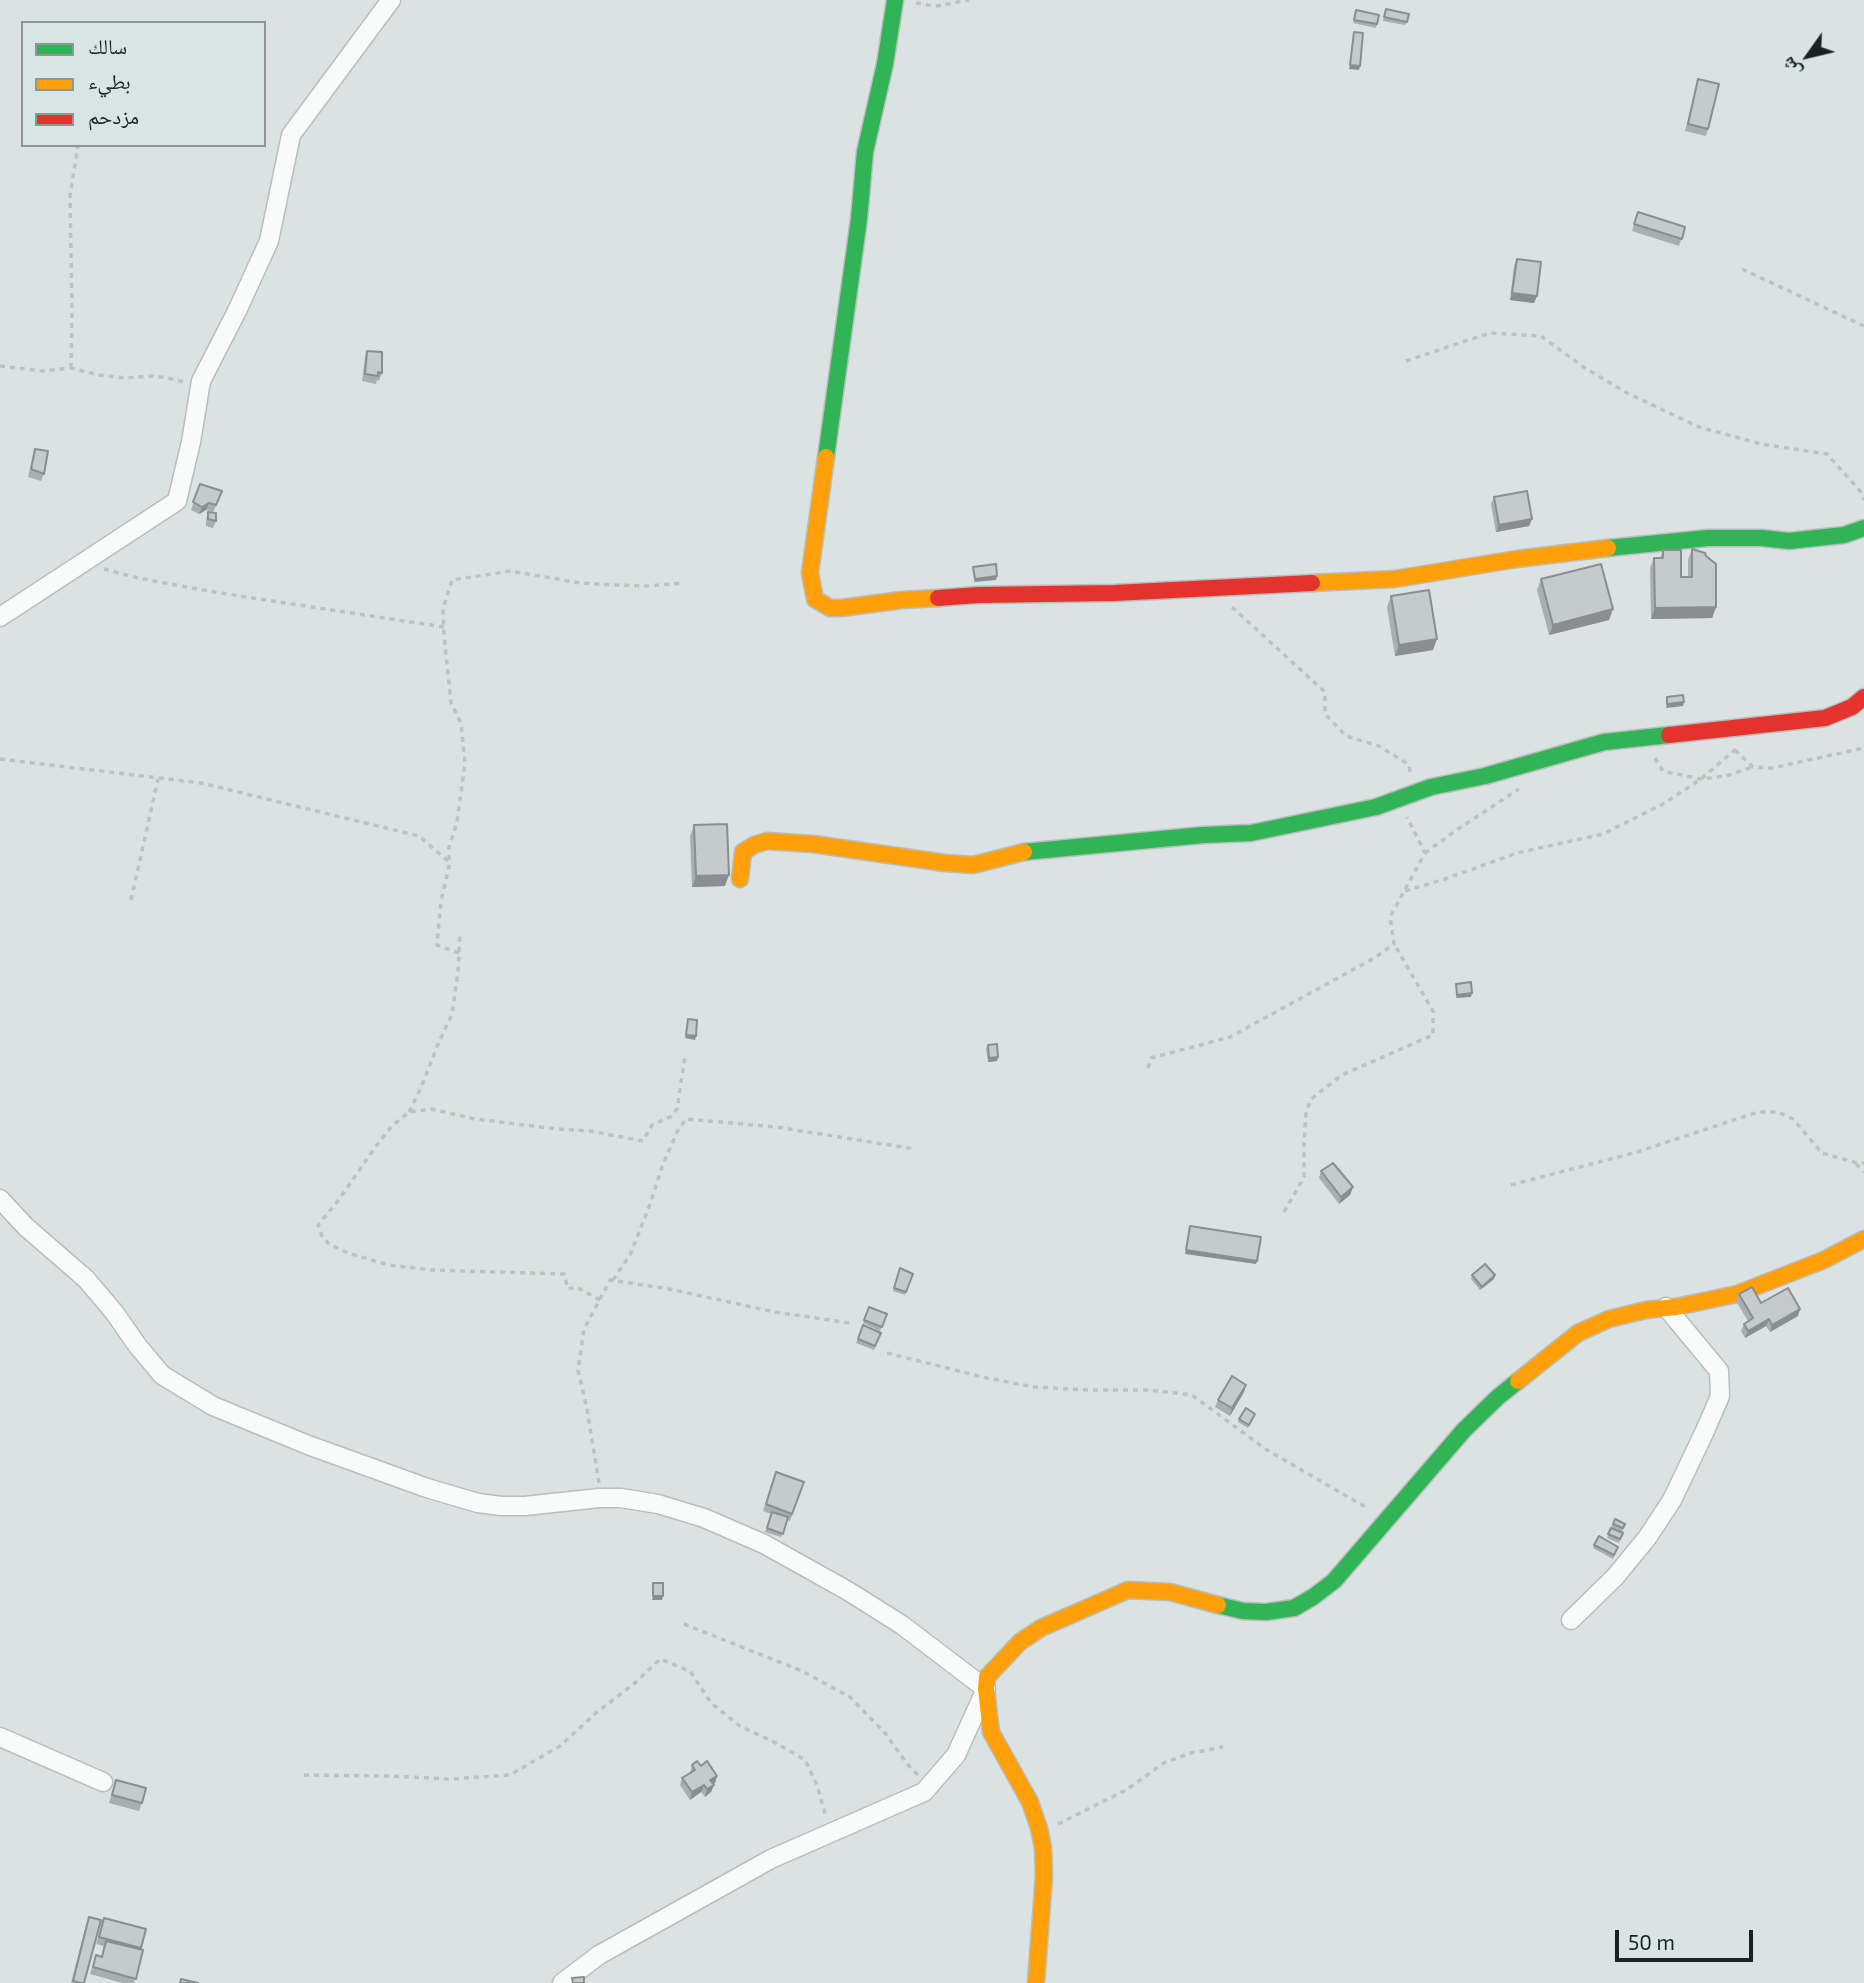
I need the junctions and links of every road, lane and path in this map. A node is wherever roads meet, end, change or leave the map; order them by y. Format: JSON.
{"nodes":[{"id":1,"x":391,"y":0,"type":"edge"},
{"id":2,"x":969,"y":0,"type":"edge"},
{"id":3,"x":903,"y":1,"type":"edge"},
{"id":4,"x":78,"y":147,"type":"edge"},
{"id":5,"x":1742,"y":269,"type":"dead end"},
{"id":6,"x":1864,"y":326,"type":"edge"},
{"id":7,"x":1406,"y":360,"type":"dead end"},
{"id":8,"x":0,"y":366,"type":"edge"},
{"id":9,"x":71,"y":368,"type":"junction"},
{"id":10,"x":201,"y":386,"type":"junction"},
{"id":11,"x":1864,"y":500,"type":"edge"},
{"id":12,"x":1864,"y":528,"type":"edge"},
{"id":13,"x":82,"y":563,"type":"junction"},
{"id":14,"x":683,"y":583,"type":"dead end"},
{"id":15,"x":1219,"y":587,"type":"junction"},
{"id":16,"x":0,"y":617,"type":"edge"},
{"id":17,"x":444,"y":627,"type":"junction"},
{"id":18,"x":1864,"y":696,"type":"edge"},
{"id":19,"x":1757,"y":725,"type":"junction"},
{"id":20,"x":1643,"y":738,"type":"junction"},
{"id":21,"x":1864,"y":748,"type":"edge"},
{"id":22,"x":1735,"y":750,"type":"junction"},
{"id":23,"x":0,"y":759,"type":"edge"},
{"id":24,"x":1753,"y":767,"type":"junction"},
{"id":25,"x":158,"y":779,"type":"junction"},
{"id":26,"x":1701,"y":779,"type":"junction"},
{"id":27,"x":1521,"y":789,"type":"dead end"},
{"id":28,"x":1406,"y":796,"type":"junction"},
{"id":29,"x":1425,"y":853,"type":"junction"},
{"id":30,"x":450,"y":862,"type":"junction"},
{"id":31,"x":740,"y":879,"type":"dead end"},
{"id":32,"x":1405,"y":891,"type":"junction"},
{"id":33,"x":131,"y":900,"type":"dead end"},
{"id":34,"x":460,"y":933,"type":"dead end"},
{"id":35,"x":1394,"y":944,"type":"junction"},
{"id":36,"x":459,"y":953,"type":"junction"},
{"id":37,"x":685,"y":1056,"type":"dead end"},
{"id":38,"x":1148,"y":1068,"type":"dead end"},
{"id":39,"x":409,"y":1112,"type":"junction"},
{"id":40,"x":915,"y":1149,"type":"dead end"},
{"id":41,"x":1854,"y":1162,"type":"junction"},
{"id":42,"x":1864,"y":1163,"type":"edge"},
{"id":43,"x":1864,"y":1172,"type":"edge"},
{"id":44,"x":1511,"y":1185,"type":"dead end"},
{"id":45,"x":0,"y":1199,"type":"edge"},
{"id":46,"x":1284,"y":1212,"type":"dead end"},
{"id":47,"x":1864,"y":1239,"type":"edge"},
{"id":48,"x":613,"y":1280,"type":"junction"},
{"id":49,"x":600,"y":1300,"type":"junction"},
{"id":50,"x":1666,"y":1307,"type":"junction"},
{"id":51,"x":850,"y":1323,"type":"dead end"},
{"id":52,"x":887,"y":1353,"type":"dead end"},
{"id":53,"x":603,"y":1499,"type":"junction"},
{"id":54,"x":1385,"y":1521,"type":"junction"},
{"id":55,"x":1571,"y":1620,"type":"dead end"},
{"id":56,"x":684,"y":1624,"type":"dead end"},
{"id":57,"x":986,"y":1689,"type":"junction"},
{"id":58,"x":0,"y":1737,"type":"edge"},
{"id":59,"x":1223,"y":1747,"type":"dead end"},
{"id":60,"x":304,"y":1775,"type":"dead end"},
{"id":61,"x":103,"y":1782,"type":"dead end"},
{"id":62,"x":929,"y":1786,"type":"junction"},
{"id":63,"x":1040,"y":1831,"type":"junction"},
{"id":64,"x":830,"y":1833,"type":"junction"},
{"id":65,"x":562,"y":1983,"type":"edge"},
{"id":66,"x":1036,"y":1983,"type":"edge"}],
"edges":[{"from":1,"to":10,"type":"street"},
{"from":2,"to":3,"type":"path"},
{"from":3,"to":15,"type":"street"},
{"from":4,"to":9,"type":"path"},
{"from":5,"to":6,"type":"path"},
{"from":7,"to":11,"type":"path"},
{"from":8,"to":9,"type":"path"},
{"from":9,"to":10,"type":"path"},
{"from":10,"to":13,"type":"street"},
{"from":12,"to":15,"type":"street"},
{"from":13,"to":16,"type":"street"},
{"from":13,"to":17,"type":"path"},
{"from":14,"to":17,"type":"path"},
{"from":15,"to":28,"type":"path"},
{"from":17,"to":30,"type":"path"},
{"from":18,"to":19,"type":"street"},
{"from":19,"to":20,"type":"street"},
{"from":19,"to":22,"type":"path"},
{"from":20,"to":26,"type":"path"},
{"from":20,"to":28,"type":"street"},
{"from":21,"to":24,"type":"path"},
{"from":22,"to":24,"type":"path"},
{"from":22,"to":26,"type":"path"},
{"from":23,"to":25,"type":"path"},
{"from":24,"to":26,"type":"path"},
{"from":25,"to":30,"type":"path"},
{"from":25,"to":33,"type":"path"},
{"from":26,"to":32,"type":"path"},
{"from":27,"to":29,"type":"path"},
{"from":28,"to":29,"type":"path"},
{"from":28,"to":31,"type":"street"},
{"from":29,"to":32,"type":"path"},
{"from":30,"to":36,"type":"path"},
{"from":32,"to":35,"type":"path"},
{"from":34,"to":36,"type":"path"},
{"from":35,"to":38,"type":"path"},
{"from":35,"to":46,"type":"path"},
{"from":36,"to":39,"type":"path"},
{"from":37,"to":39,"type":"path"},
{"from":39,"to":49,"type":"path"},
{"from":40,"to":48,"type":"path"},
{"from":41,"to":42,"type":"path"},
{"from":41,"to":43,"type":"path"},
{"from":41,"to":44,"type":"path"},
{"from":45,"to":53,"type":"street"},
{"from":47,"to":50,"type":"street"},
{"from":48,"to":49,"type":"path"},
{"from":48,"to":51,"type":"path"},
{"from":49,"to":53,"type":"path"},
{"from":50,"to":54,"type":"street"},
{"from":50,"to":55,"type":"street"},
{"from":52,"to":54,"type":"path"},
{"from":53,"to":57,"type":"street"},
{"from":54,"to":57,"type":"street"},
{"from":56,"to":62,"type":"path"},
{"from":57,"to":62,"type":"street"},
{"from":57,"to":63,"type":"street"},
{"from":58,"to":61,"type":"street"},
{"from":59,"to":63,"type":"path"},
{"from":60,"to":64,"type":"path"},
{"from":62,"to":64,"type":"street"},
{"from":63,"to":66,"type":"street"},
{"from":64,"to":65,"type":"street"}]}
